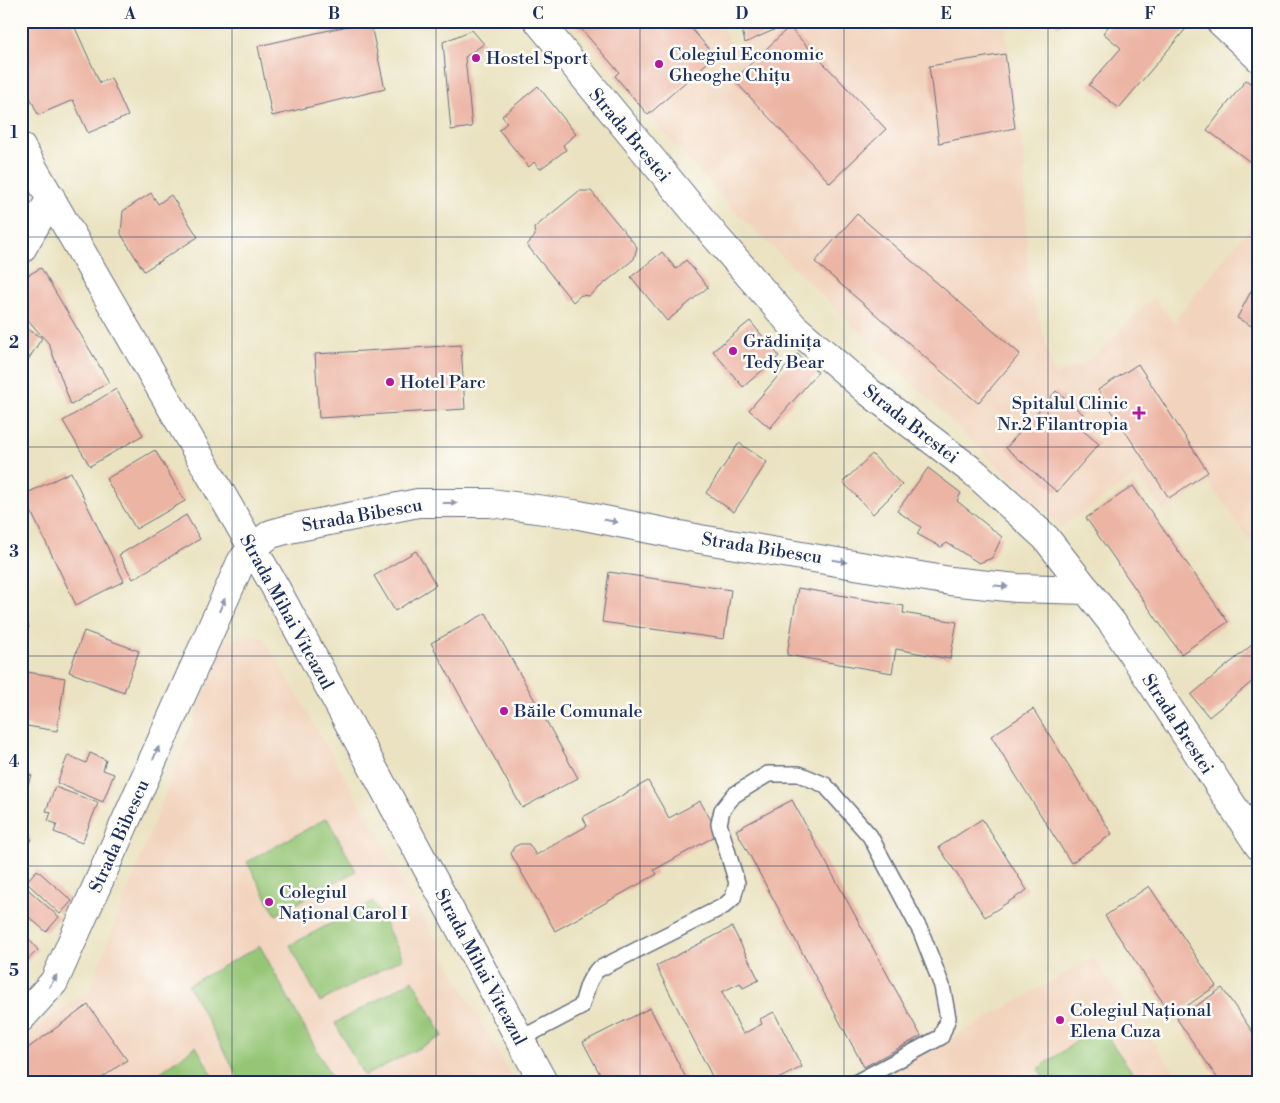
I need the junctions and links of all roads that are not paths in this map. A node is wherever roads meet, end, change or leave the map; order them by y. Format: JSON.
{"nodes":[{"id":1,"x":538,"y":21,"type":"edge"},
{"id":2,"x":1220,"y":21,"type":"edge"},
{"id":3,"x":1259,"y":58,"type":"edge"},
{"id":4,"x":21,"y":147,"type":"edge"},
{"id":5,"x":51,"y":198,"type":"junction"},
{"id":6,"x":21,"y":250,"type":"edge"},
{"id":7,"x":252,"y":548,"type":"junction"},
{"id":8,"x":1087,"y":590,"type":"junction"},
{"id":9,"x":1259,"y":846,"type":"edge"},
{"id":10,"x":22,"y":1015,"type":"edge"},
{"id":11,"x":520,"y":1039,"type":"junction"},
{"id":12,"x":543,"y":1082,"type":"edge"},
{"id":13,"x":857,"y":1082,"type":"edge"}],
"edges":[{"from":1,"to":8,"type":"street","name":"Strada Brestei"},
{"from":2,"to":3,"type":"street"},
{"from":4,"to":5,"type":"street","name":"Strada Mihai Viteazul"},
{"from":5,"to":6,"type":"street"},
{"from":5,"to":7,"type":"street","name":"Strada Mihai Viteazul"},
{"from":7,"to":8,"type":"street","name":"Strada Bibescu","one_way":true},
{"from":10,"to":7,"type":"street","name":"Strada Bibescu","one_way":true},
{"from":7,"to":11,"type":"street","name":"Strada Mihai Viteazul"},
{"from":8,"to":9,"type":"street","name":"Strada Brestei"},
{"from":11,"to":12,"type":"street","name":"Strada Mihai Viteazul"},
{"from":11,"to":13,"type":"lane"}]}
